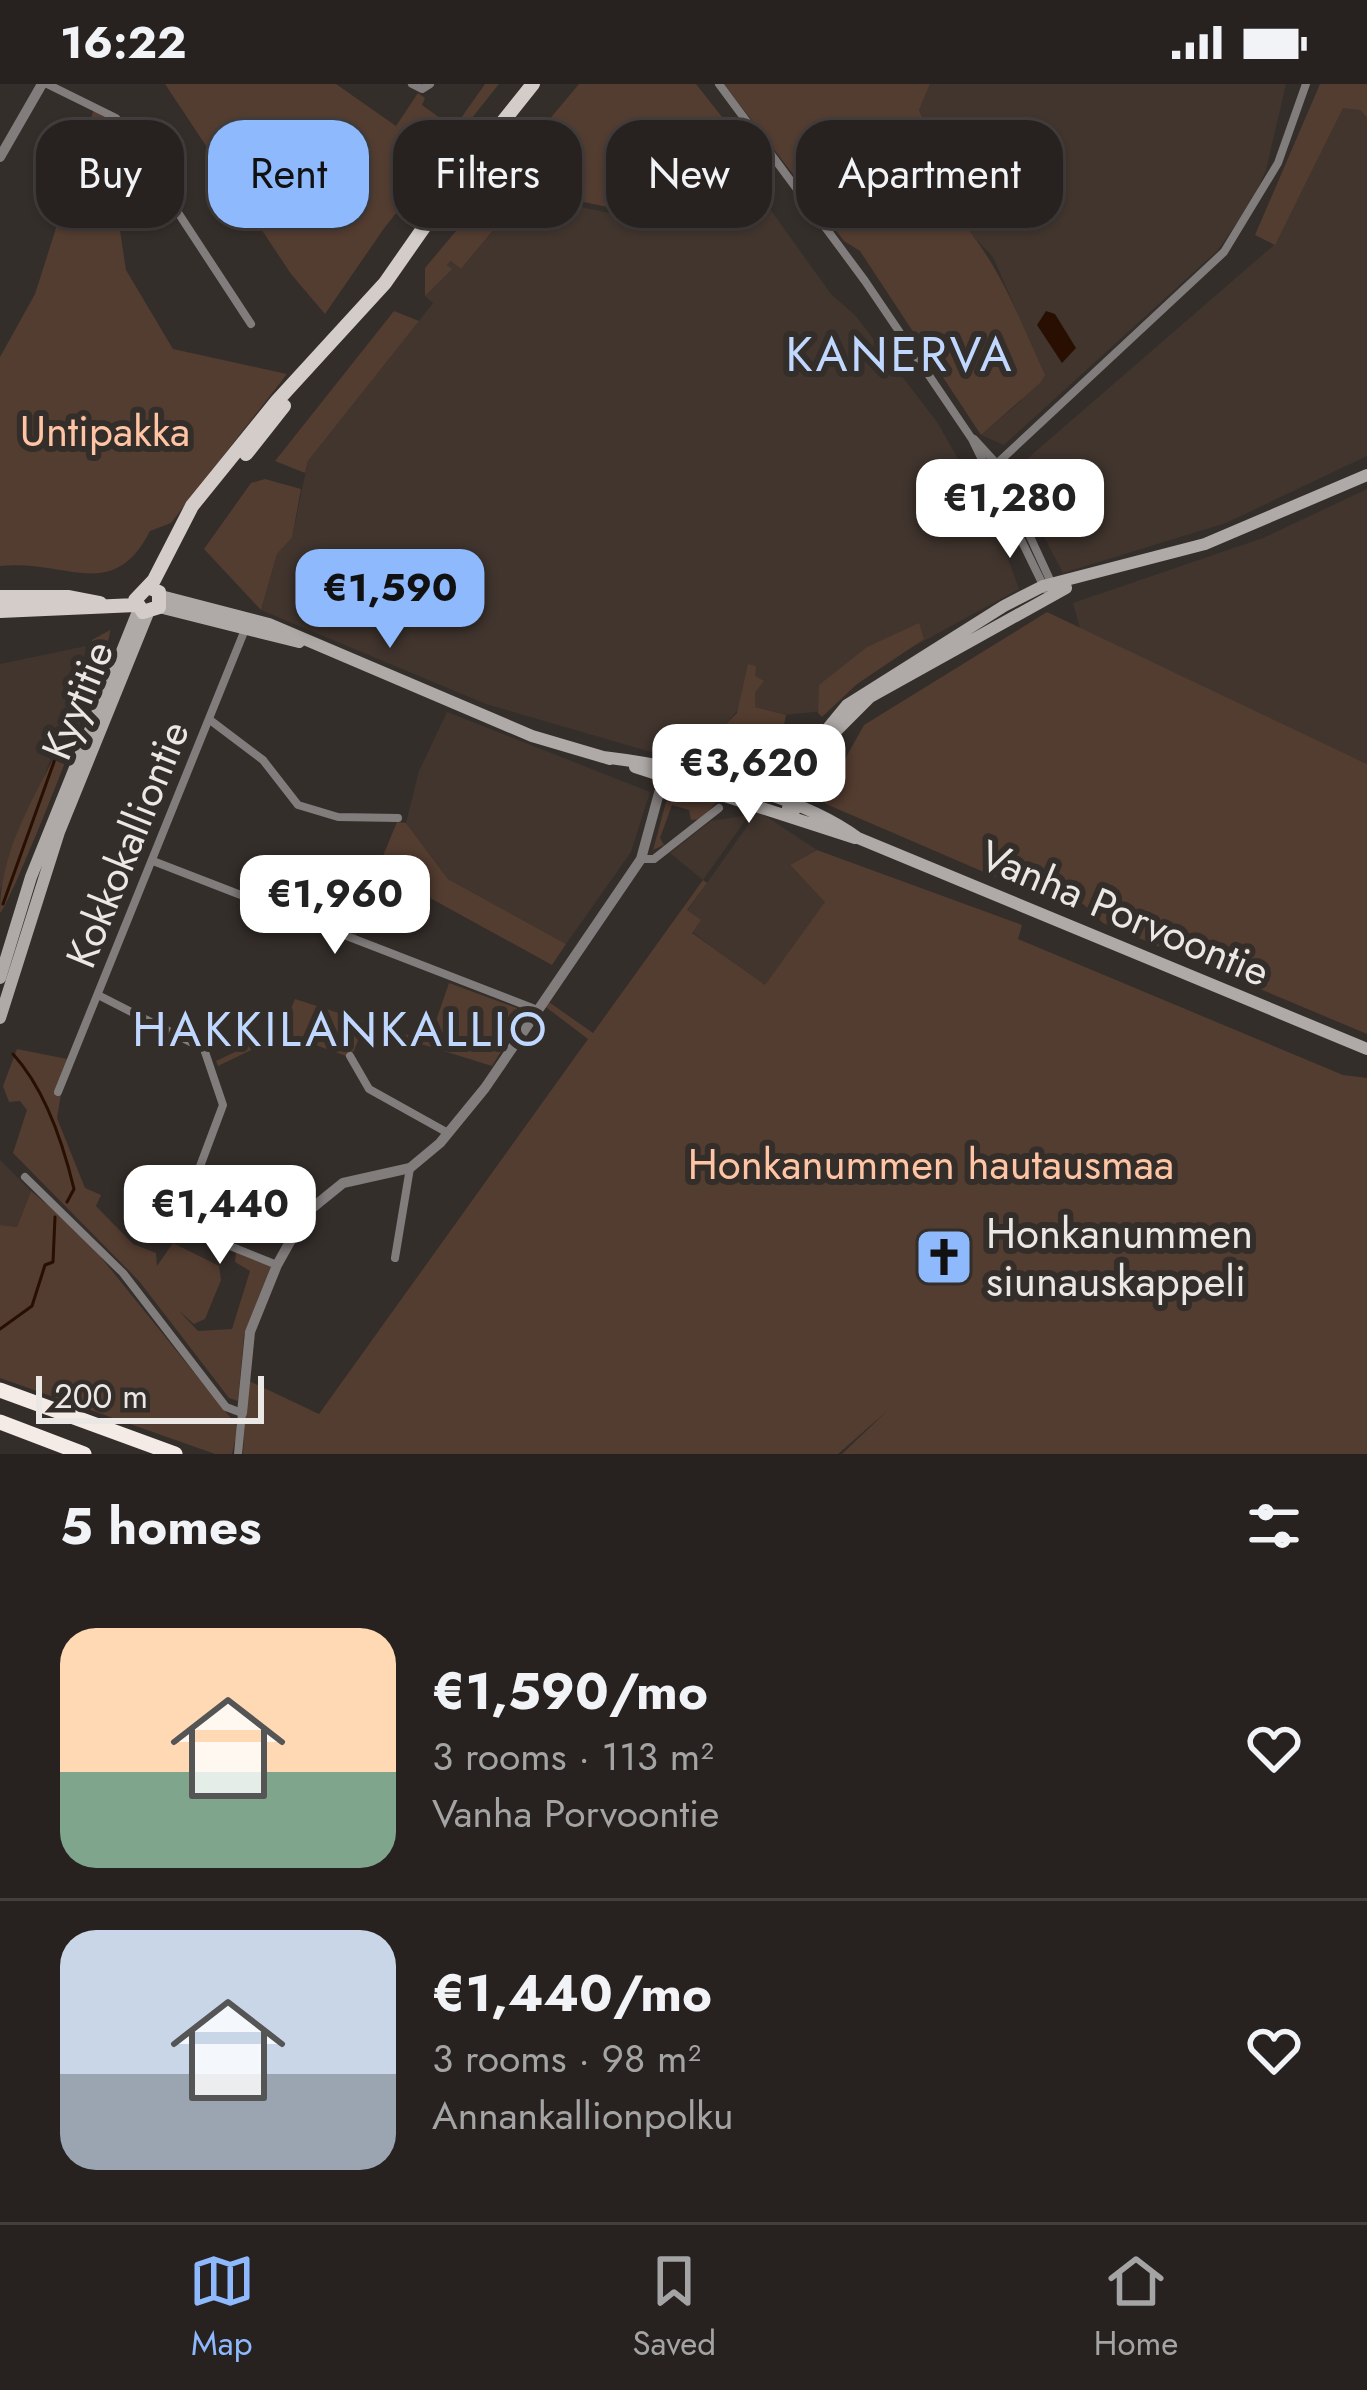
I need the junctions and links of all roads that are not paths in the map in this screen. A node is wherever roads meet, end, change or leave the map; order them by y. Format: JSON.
{"nodes":[{"id":1,"x":44,"y":84,"type":"edge"},
{"id":2,"x":412,"y":84,"type":"edge"},
{"id":3,"x":430,"y":84,"type":"edge"},
{"id":4,"x":533,"y":84,"type":"edge"},
{"id":5,"x":542,"y":84,"type":"edge"},
{"id":6,"x":718,"y":84,"type":"edge"},
{"id":7,"x":1306,"y":84,"type":"edge"},
{"id":8,"x":523,"y":100,"type":"junction"},
{"id":9,"x":0,"y":157,"type":"edge"},
{"id":10,"x":251,"y":324,"type":"dead end"},
{"id":11,"x":993,"y":467,"type":"junction"},
{"id":12,"x":1367,"y":475,"type":"edge"},
{"id":13,"x":1048,"y":588,"type":"junction"},
{"id":14,"x":0,"y":597,"type":"edge"},
{"id":15,"x":148,"y":601,"type":"junction"},
{"id":16,"x":0,"y":611,"type":"edge"},
{"id":17,"x":248,"y":622,"type":"junction"},
{"id":18,"x":210,"y":719,"type":"junction"},
{"id":19,"x":664,"y":772,"type":"junction"},
{"id":20,"x":719,"y":808,"type":"dead end"},
{"id":21,"x":792,"y":809,"type":"junction"},
{"id":22,"x":398,"y":818,"type":"dead end"},
{"id":23,"x":641,"y":859,"type":"junction"},
{"id":24,"x":153,"y":861,"type":"junction"},
{"id":25,"x":11,"y":935,"type":"edge"},
{"id":26,"x":0,"y":978,"type":"edge"},
{"id":27,"x":98,"y":995,"type":"junction"},
{"id":28,"x":535,"y":1009,"type":"junction"},
{"id":29,"x":0,"y":1018,"type":"edge"},
{"id":30,"x":1367,"y":1049,"type":"edge"},
{"id":31,"x":350,"y":1056,"type":"dead end"},
{"id":32,"x":58,"y":1093,"type":"dead end"},
{"id":33,"x":448,"y":1133,"type":"junction"},
{"id":34,"x":410,"y":1168,"type":"junction"},
{"id":35,"x":25,"y":1177,"type":"dead end"},
{"id":36,"x":395,"y":1258,"type":"dead end"},
{"id":37,"x":277,"y":1265,"type":"junction"},
{"id":38,"x":0,"y":1390,"type":"edge"},
{"id":39,"x":242,"y":1413,"type":"junction"},
{"id":40,"x":0,"y":1422,"type":"edge"},
{"id":41,"x":84,"y":1454,"type":"edge"},
{"id":42,"x":175,"y":1454,"type":"edge"},
{"id":43,"x":238,"y":1454,"type":"edge"}],
"edges":[{"from":1,"to":9,"type":"street"},
{"from":1,"to":10,"type":"street"},
{"from":2,"to":3,"type":"street"},
{"from":4,"to":8,"type":"main road","name":"Kyytitie"},
{"from":5,"to":8,"type":"main road","name":"Kyytitie"},
{"from":6,"to":11,"type":"street"},
{"from":7,"to":11,"type":"street"},
{"from":8,"to":15,"type":"main road","name":"Kyytitie"},
{"from":11,"to":13,"type":"street"},
{"from":12,"to":13,"type":"main road"},
{"from":13,"to":21,"type":"main road"},
{"from":14,"to":15,"type":"main road","name":"Vanha Porvoontie"},
{"from":15,"to":16,"type":"main road","name":"Vanha Porvoontie"},
{"from":15,"to":17,"type":"main road","name":"Vanha Porvoontie"},
{"from":15,"to":25,"type":"main road","name":"Kyytitie"},
{"from":17,"to":18,"type":"street","name":"Kokkokalliontie"},
{"from":17,"to":19,"type":"main road","name":"Vanha Porvoontie"},
{"from":18,"to":22,"type":"street"},
{"from":18,"to":24,"type":"street","name":"Kokkokalliontie"},
{"from":19,"to":21,"type":"main road","name":"Vanha Porvoontie"},
{"from":19,"to":23,"type":"street"},
{"from":20,"to":23,"type":"street"},
{"from":21,"to":30,"type":"main road","name":"Vanha Porvoontie"},
{"from":23,"to":28,"type":"street"},
{"from":24,"to":27,"type":"street","name":"Kokkokalliontie"},
{"from":24,"to":28,"type":"street"},
{"from":25,"to":26,"type":"main road","name":"Kyytitie"},
{"from":25,"to":29,"type":"main road","name":"Kyytitie"},
{"from":27,"to":32,"type":"street","name":"Kokkokalliontie"},
{"from":27,"to":37,"type":"street"},
{"from":28,"to":33,"type":"street"},
{"from":31,"to":33,"type":"street"},
{"from":33,"to":34,"type":"street"},
{"from":34,"to":36,"type":"street"},
{"from":34,"to":37,"type":"street"},
{"from":35,"to":39,"type":"street"},
{"from":37,"to":39,"type":"street"},
{"from":38,"to":42,"type":"highway"},
{"from":39,"to":43,"type":"street"},
{"from":40,"to":41,"type":"highway"}]}
